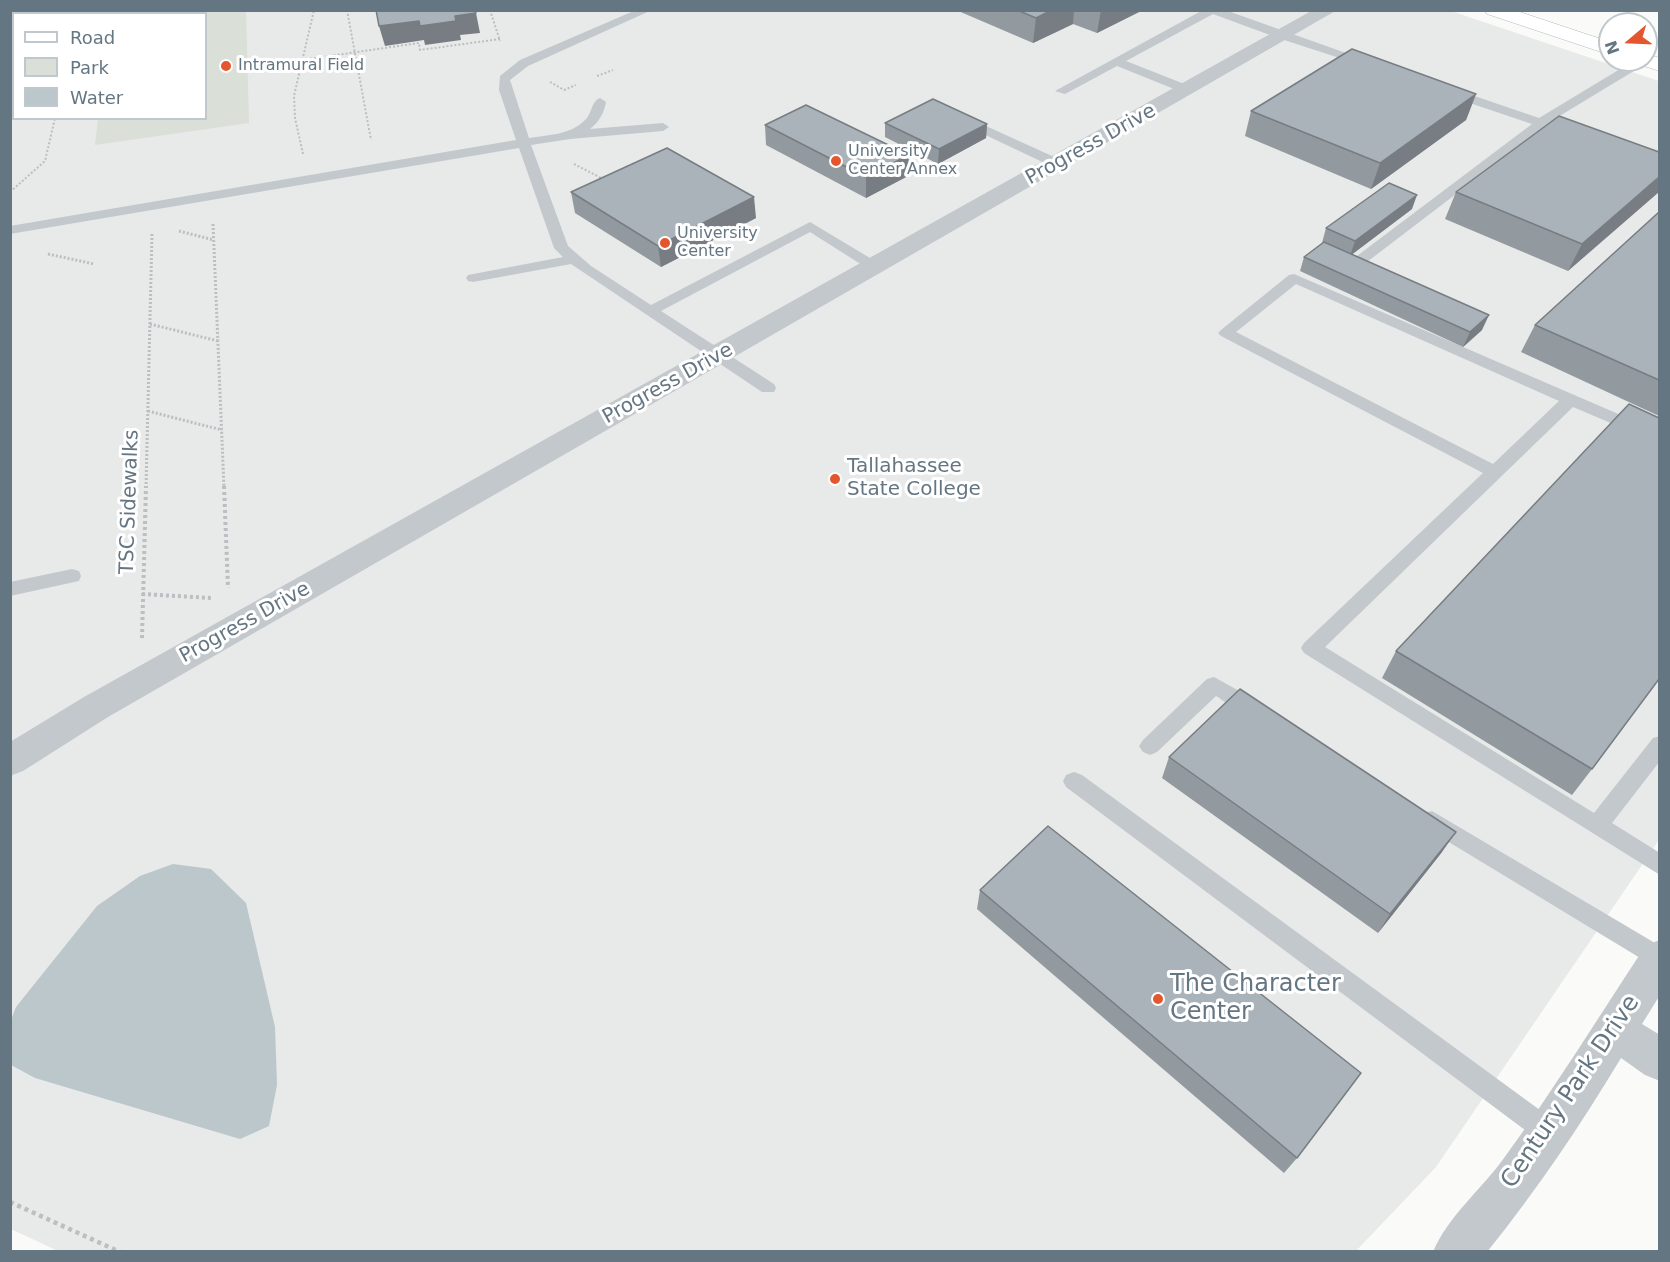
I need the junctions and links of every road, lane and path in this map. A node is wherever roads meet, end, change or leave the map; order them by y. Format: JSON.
{"nodes":[{"id":1,"x":314,"y":10,"type":"edge"},
{"id":2,"x":347,"y":10,"type":"edge"},
{"id":3,"x":647,"y":10,"type":"edge"},
{"id":4,"x":1213,"y":10,"type":"edge"},
{"id":5,"x":1328,"y":10,"type":"edge"},
{"id":6,"x":1494,"y":10,"type":"edge"},
{"id":7,"x":1520,"y":14,"type":"edge"},
{"id":8,"x":1284,"y":36,"type":"junction"},
{"id":9,"x":500,"y":39,"type":"dead end"},
{"id":10,"x":1598,"y":44,"type":"edge"},
{"id":11,"x":355,"y":52,"type":"junction"},
{"id":12,"x":302,"y":60,"type":"junction"},
{"id":13,"x":1116,"y":61,"type":"junction"},
{"id":14,"x":1385,"y":69,"type":"edge"},
{"id":15,"x":1623,"y":72,"type":"edge"},
{"id":16,"x":1441,"y":89,"type":"edge"},
{"id":17,"x":1188,"y":90,"type":"junction"},
{"id":18,"x":1061,"y":91,"type":"dead end"},
{"id":19,"x":600,"y":102,"type":"dead end"},
{"id":20,"x":950,"y":114,"type":"edge"},
{"id":21,"x":55,"y":120,"type":"edge"},
{"id":22,"x":1545,"y":120,"type":"junction"},
{"id":23,"x":1571,"y":125,"type":"edge"},
{"id":24,"x":663,"y":127,"type":"dead end"},
{"id":25,"x":570,"y":135,"type":"junction"},
{"id":26,"x":523,"y":143,"type":"junction"},
{"id":27,"x":372,"y":146,"type":"dead end"},
{"id":28,"x":304,"y":159,"type":"dead end"},
{"id":29,"x":573,"y":163,"type":"dead end"},
{"id":30,"x":1058,"y":164,"type":"junction"},
{"id":31,"x":608,"y":182,"type":"edge"},
{"id":32,"x":10,"y":192,"type":"edge"},
{"id":33,"x":212,"y":196,"type":"junction"},
{"id":34,"x":153,"y":206,"type":"junction"},
{"id":35,"x":10,"y":230,"type":"edge"},
{"id":36,"x":42,"y":253,"type":"dead end"},
{"id":37,"x":574,"y":259,"type":"junction"},
{"id":38,"x":1358,"y":262,"type":"edge"},
{"id":39,"x":94,"y":264,"type":"dead end"},
{"id":40,"x":875,"y":267,"type":"junction"},
{"id":41,"x":473,"y":278,"type":"dead end"},
{"id":42,"x":650,"y":311,"type":"junction"},
{"id":43,"x":150,"y":324,"type":"junction"},
{"id":44,"x":218,"y":340,"type":"junction"},
{"id":45,"x":718,"y":356,"type":"junction"},
{"id":46,"x":768,"y":388,"type":"dead end"},
{"id":47,"x":1570,"y":400,"type":"junction"},
{"id":48,"x":147,"y":411,"type":"junction"},
{"id":49,"x":222,"y":430,"type":"junction"},
{"id":50,"x":1659,"y":440,"type":"edge"},
{"id":51,"x":1495,"y":472,"type":"junction"},
{"id":52,"x":72,"y":576,"type":"dead end"},
{"id":53,"x":10,"y":589,"type":"edge"},
{"id":54,"x":142,"y":594,"type":"junction"},
{"id":55,"x":218,"y":598,"type":"dead end"},
{"id":56,"x":229,"y":599,"type":"dead end"},
{"id":57,"x":141,"y":648,"type":"dead end"},
{"id":58,"x":1275,"y":722,"type":"edge"},
{"id":59,"x":1659,"y":744,"type":"edge"},
{"id":60,"x":1150,"y":746,"type":"dead end"},
{"id":61,"x":10,"y":761,"type":"edge"},
{"id":62,"x":1074,"y":781,"type":"dead end"},
{"id":63,"x":1416,"y":810,"type":"edge"},
{"id":64,"x":1597,"y":826,"type":"junction"},
{"id":65,"x":1659,"y":865,"type":"edge"},
{"id":66,"x":1659,"y":958,"type":"edge"},
{"id":67,"x":1614,"y":1029,"type":"junction"},
{"id":68,"x":1659,"y":1060,"type":"edge"},
{"id":69,"x":1550,"y":1133,"type":"junction"},
{"id":70,"x":10,"y":1202,"type":"edge"},
{"id":71,"x":120,"y":1251,"type":"edge"},
{"id":72,"x":1456,"y":1251,"type":"edge"}],
"edges":[{"from":1,"to":12,"type":"path"},
{"from":2,"to":11,"type":"path"},
{"from":3,"to":26,"type":"lane"},
{"from":4,"to":8,"type":"lane"},
{"from":4,"to":13,"type":"lane"},
{"from":5,"to":8,"type":"street","name":"Progress Drive"},
{"from":6,"to":7,"type":"main road"},
{"from":7,"to":10,"type":"main road"},
{"from":8,"to":14,"type":"lane"},
{"from":8,"to":17,"type":"street","name":"Progress Drive"},
{"from":9,"to":11,"type":"path"},
{"from":11,"to":12,"type":"path"},
{"from":11,"to":27,"type":"path"},
{"from":12,"to":28,"type":"path"},
{"from":13,"to":17,"type":"lane"},
{"from":13,"to":18,"type":"lane"},
{"from":15,"to":22,"type":"lane"},
{"from":16,"to":22,"type":"lane"},
{"from":17,"to":30,"type":"street","name":"Progress Drive"},
{"from":19,"to":25,"type":"lane"},
{"from":20,"to":30,"type":"lane"},
{"from":21,"to":32,"type":"path"},
{"from":22,"to":23,"type":"lane"},
{"from":22,"to":38,"type":"lane"},
{"from":24,"to":25,"type":"lane"},
{"from":25,"to":26,"type":"lane"},
{"from":26,"to":33,"type":"lane"},
{"from":26,"to":37,"type":"lane"},
{"from":29,"to":31,"type":"path"},
{"from":30,"to":40,"type":"street","name":"Progress Drive"},
{"from":33,"to":34,"type":"lane"},
{"from":33,"to":44,"type":"path"},
{"from":34,"to":35,"type":"lane"},
{"from":34,"to":43,"type":"path","name":"TSC Sidewalks"},
{"from":36,"to":39,"type":"path"},
{"from":37,"to":41,"type":"lane"},
{"from":37,"to":42,"type":"lane"},
{"from":40,"to":42,"type":"lane"},
{"from":40,"to":45,"type":"street","name":"Progress Drive"},
{"from":42,"to":45,"type":"lane"},
{"from":43,"to":44,"type":"path"},
{"from":43,"to":48,"type":"path","name":"TSC Sidewalks"},
{"from":44,"to":49,"type":"path"},
{"from":45,"to":46,"type":"lane"},
{"from":45,"to":61,"type":"street","name":"Progress Drive"},
{"from":47,"to":50,"type":"lane"},
{"from":47,"to":51,"type":"lane"},
{"from":47,"to":51,"type":"lane"},
{"from":48,"to":49,"type":"path","name":"TSC Sidewalks"},
{"from":48,"to":54,"type":"path","name":"TSC Sidewalks"},
{"from":49,"to":56,"type":"path"},
{"from":51,"to":64,"type":"lane"},
{"from":52,"to":53,"type":"lane"},
{"from":54,"to":55,"type":"path","name":"TSC Sidewalks"},
{"from":54,"to":57,"type":"path","name":"TSC Sidewalks"},
{"from":58,"to":60,"type":"lane"},
{"from":59,"to":64,"type":"lane"},
{"from":62,"to":69,"type":"lane"},
{"from":63,"to":66,"type":"lane"},
{"from":64,"to":65,"type":"lane"},
{"from":66,"to":67,"type":"street","name":"Century Park Drive"},
{"from":67,"to":68,"type":"street"},
{"from":67,"to":69,"type":"street","name":"Century Park Drive"},
{"from":69,"to":72,"type":"street","name":"Century Park Drive"},
{"from":70,"to":71,"type":"path"}]}
